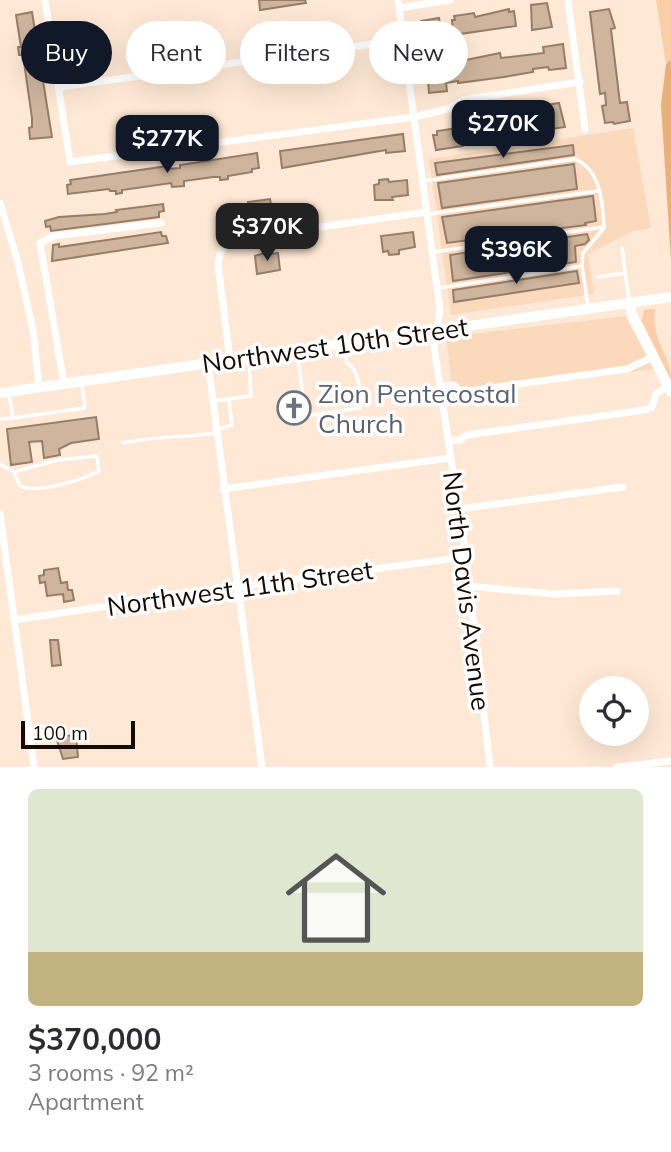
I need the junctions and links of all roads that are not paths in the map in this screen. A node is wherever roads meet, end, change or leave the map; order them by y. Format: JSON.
{"nodes":[{"id":1,"x":45,"y":0,"type":"edge"},
{"id":2,"x":450,"y":0,"type":"edge"},
{"id":3,"x":568,"y":0,"type":"edge"},
{"id":4,"x":398,"y":4,"type":"edge"},
{"id":5,"x":369,"y":44,"type":"edge"},
{"id":6,"x":580,"y":82,"type":"junction"},
{"id":7,"x":409,"y":84,"type":"edge"},
{"id":8,"x":59,"y":86,"type":"junction"},
{"id":9,"x":414,"y":117,"type":"junction"},
{"id":10,"x":585,"y":129,"type":"dead end"},
{"id":11,"x":423,"y":181,"type":"junction"},
{"id":12,"x":599,"y":191,"type":"junction"},
{"id":13,"x":0,"y":204,"type":"edge"},
{"id":14,"x":427,"y":213,"type":"junction"},
{"id":15,"x":161,"y":223,"type":"dead end"},
{"id":16,"x":604,"y":226,"type":"junction"},
{"id":17,"x":622,"y":248,"type":"dead end"},
{"id":18,"x":432,"y":252,"type":"junction"},
{"id":19,"x":582,"y":266,"type":"junction"},
{"id":20,"x":625,"y":273,"type":"junction"},
{"id":21,"x":598,"y":277,"type":"dead end"},
{"id":22,"x":437,"y":289,"type":"junction"},
{"id":23,"x":668,"y":297,"type":"edge"},
{"id":24,"x":629,"y":303,"type":"junction"},
{"id":25,"x":588,"y":309,"type":"junction"},
{"id":26,"x":438,"y":330,"type":"junction"},
{"id":27,"x":345,"y":343,"type":"junction"},
{"id":28,"x":297,"y":350,"type":"junction"},
{"id":29,"x":248,"y":357,"type":"junction"},
{"id":30,"x":653,"y":357,"type":"junction"},
{"id":31,"x":230,"y":360,"type":"junction"},
{"id":32,"x":208,"y":363,"type":"junction"},
{"id":33,"x":82,"y":381,"type":"junction"},
{"id":34,"x":64,"y":384,"type":"junction"},
{"id":35,"x":39,"y":387,"type":"junction"},
{"id":36,"x":441,"y":387,"type":"junction"},
{"id":37,"x":669,"y":389,"type":"edge"},
{"id":38,"x":4,"y":392,"type":"edge"},
{"id":39,"x":229,"y":399,"type":"junction"},
{"id":40,"x":212,"y":401,"type":"junction"},
{"id":41,"x":13,"y":418,"type":"junction"},
{"id":42,"x":0,"y":419,"type":"edge"},
{"id":43,"x":216,"y":431,"type":"junction"},
{"id":44,"x":450,"y":440,"type":"junction"},
{"id":45,"x":123,"y":443,"type":"dead end"},
{"id":46,"x":450,"y":458,"type":"junction"},
{"id":47,"x":0,"y":464,"type":"edge"},
{"id":48,"x":14,"y":471,"type":"junction"},
{"id":49,"x":623,"y":487,"type":"dead end"},
{"id":50,"x":223,"y":489,"type":"junction"},
{"id":51,"x":459,"y":509,"type":"junction"},
{"id":52,"x":0,"y":514,"type":"edge"},
{"id":53,"x":466,"y":557,"type":"junction"},
{"id":54,"x":468,"y":586,"type":"junction"},
{"id":55,"x":236,"y":587,"type":"junction"},
{"id":56,"x":617,"y":591,"type":"dead end"},
{"id":57,"x":14,"y":620,"type":"junction"},
{"id":58,"x":671,"y":761,"type":"edge"},
{"id":59,"x":34,"y":767,"type":"edge"},
{"id":60,"x":262,"y":767,"type":"edge"},
{"id":61,"x":490,"y":767,"type":"edge"},
{"id":62,"x":617,"y":767,"type":"edge"}],
"edges":[{"from":1,"to":8,"type":"street"},
{"from":2,"to":4,"type":"street"},
{"from":3,"to":6,"type":"street"},
{"from":5,"to":8,"type":"street"},
{"from":6,"to":9,"type":"street"},
{"from":6,"to":10,"type":"street"},
{"from":7,"to":9,"type":"street","name":"North Davis Avenue"},
{"from":8,"to":9,"type":"street"},
{"from":9,"to":11,"type":"street","name":"North Davis Avenue"},
{"from":11,"to":12,"type":"lane"},
{"from":11,"to":14,"type":"street","name":"North Davis Avenue"},
{"from":12,"to":14,"type":"lane"},
{"from":12,"to":16,"type":"lane"},
{"from":13,"to":35,"type":"street"},
{"from":14,"to":18,"type":"street","name":"North Davis Avenue"},
{"from":14,"to":31,"type":"street"},
{"from":15,"to":34,"type":"street"},
{"from":16,"to":18,"type":"lane"},
{"from":16,"to":19,"type":"lane"},
{"from":17,"to":20,"type":"lane"},
{"from":18,"to":22,"type":"street","name":"North Davis Avenue"},
{"from":19,"to":22,"type":"lane"},
{"from":19,"to":25,"type":"lane"},
{"from":20,"to":21,"type":"lane"},
{"from":20,"to":24,"type":"lane"},
{"from":22,"to":26,"type":"street","name":"North Davis Avenue"},
{"from":23,"to":24,"type":"main road","name":"Northwest 10th Street"},
{"from":24,"to":25,"type":"main road","name":"Northwest 10th Street"},
{"from":24,"to":30,"type":"main road"},
{"from":25,"to":26,"type":"main road","name":"Northwest 10th Street"},
{"from":26,"to":27,"type":"main road","name":"Northwest 10th Street"},
{"from":26,"to":36,"type":"street","name":"North Davis Avenue"},
{"from":27,"to":28,"type":"main road","name":"Northwest 10th Street"},
{"from":27,"to":28,"type":"lane"},
{"from":28,"to":29,"type":"main road","name":"Northwest 10th Street"},
{"from":29,"to":31,"type":"main road","name":"Northwest 10th Street"},
{"from":29,"to":39,"type":"lane"},
{"from":30,"to":36,"type":"street"},
{"from":30,"to":37,"type":"main road"},
{"from":31,"to":32,"type":"main road","name":"Northwest 10th Street"},
{"from":32,"to":33,"type":"main road","name":"Northwest 10th Street"},
{"from":32,"to":40,"type":"street"},
{"from":33,"to":34,"type":"main road","name":"Northwest 10th Street"},
{"from":33,"to":41,"type":"lane"},
{"from":34,"to":35,"type":"main road","name":"Northwest 10th Street"},
{"from":35,"to":38,"type":"main road","name":"Northwest 10th Street"},
{"from":36,"to":44,"type":"street","name":"North Davis Avenue"},
{"from":37,"to":44,"type":"street"},
{"from":38,"to":41,"type":"lane"},
{"from":39,"to":40,"type":"lane"},
{"from":39,"to":43,"type":"lane"},
{"from":40,"to":43,"type":"street"},
{"from":41,"to":42,"type":"lane"},
{"from":43,"to":45,"type":"lane"},
{"from":43,"to":50,"type":"street"},
{"from":44,"to":46,"type":"street","name":"North Davis Avenue"},
{"from":46,"to":50,"type":"street"},
{"from":46,"to":51,"type":"street","name":"North Davis Avenue"},
{"from":47,"to":48,"type":"lane"},
{"from":48,"to":48,"type":"lane"},
{"from":49,"to":51,"type":"street"},
{"from":50,"to":55,"type":"street"},
{"from":51,"to":53,"type":"street","name":"North Davis Avenue"},
{"from":52,"to":57,"type":"street"},
{"from":53,"to":54,"type":"street","name":"North Davis Avenue"},
{"from":53,"to":55,"type":"street","name":"Northwest 11th Street"},
{"from":54,"to":56,"type":"street"},
{"from":54,"to":61,"type":"street","name":"North Davis Avenue"},
{"from":55,"to":57,"type":"street","name":"Northwest 11th Street"},
{"from":55,"to":60,"type":"street"},
{"from":57,"to":59,"type":"street"},
{"from":58,"to":62,"type":"street"}]}
